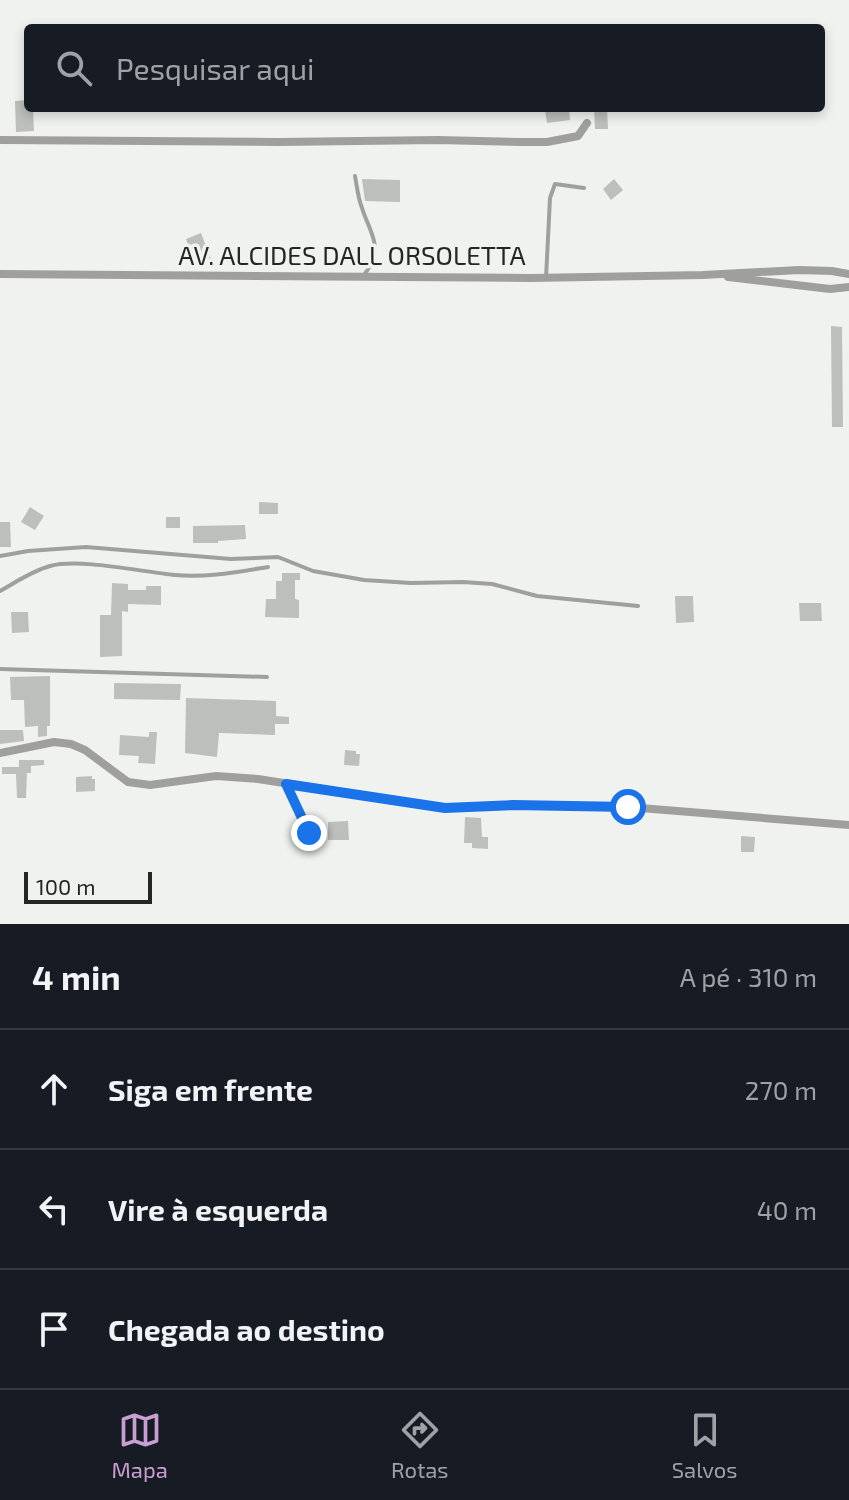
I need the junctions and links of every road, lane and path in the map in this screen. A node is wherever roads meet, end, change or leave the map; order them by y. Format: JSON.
{"nodes":[{"id":1,"x":587,"y":123,"type":"dead end"},
{"id":2,"x":0,"y":140,"type":"edge"},
{"id":3,"x":355,"y":176,"type":"dead end"},
{"id":4,"x":584,"y":188,"type":"dead end"},
{"id":5,"x":0,"y":274,"type":"edge"},
{"id":6,"x":849,"y":274,"type":"edge"},
{"id":7,"x":703,"y":275,"type":"junction"},
{"id":8,"x":363,"y":277,"type":"junction"},
{"id":9,"x":546,"y":278,"type":"junction"},
{"id":10,"x":849,"y":287,"type":"edge"},
{"id":11,"x":0,"y":556,"type":"edge"},
{"id":12,"x":268,"y":567,"type":"dead end"},
{"id":13,"x":0,"y":591,"type":"edge"},
{"id":14,"x":638,"y":606,"type":"dead end"},
{"id":15,"x":0,"y":669,"type":"edge"},
{"id":16,"x":267,"y":677,"type":"dead end"},
{"id":17,"x":0,"y":753,"type":"edge"},
{"id":18,"x":286,"y":784,"type":"junction"},
{"id":19,"x":849,"y":825,"type":"edge"},
{"id":20,"x":316,"y":834,"type":"dead end"}],
"edges":[{"from":1,"to":2,"type":"street"},
{"from":3,"to":8,"type":"lane"},
{"from":4,"to":9,"type":"lane"},
{"from":5,"to":8,"type":"street","name":"AV. ALCIDES DALL ORSOLETTA"},
{"from":6,"to":7,"type":"street"},
{"from":7,"to":9,"type":"street","name":"AV. ALCIDES DALL ORSOLETTA"},
{"from":7,"to":10,"type":"street"},
{"from":8,"to":9,"type":"street","name":"AV. ALCIDES DALL ORSOLETTA"},
{"from":11,"to":14,"type":"lane"},
{"from":12,"to":13,"type":"lane"},
{"from":15,"to":16,"type":"lane"},
{"from":17,"to":18,"type":"street"},
{"from":18,"to":19,"type":"street"},
{"from":18,"to":20,"type":"lane"}]}
